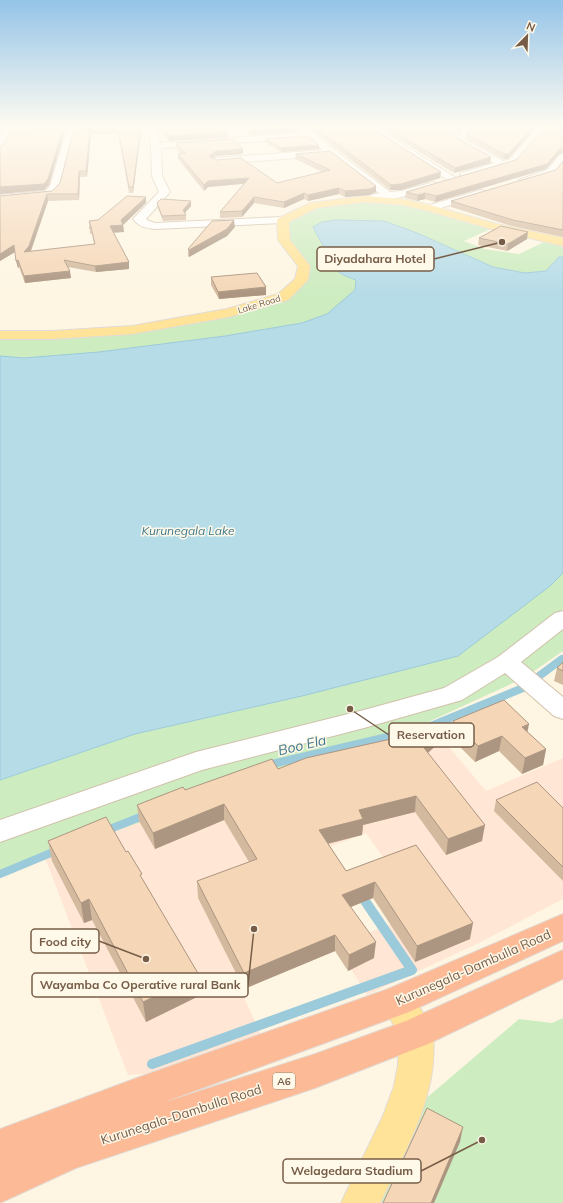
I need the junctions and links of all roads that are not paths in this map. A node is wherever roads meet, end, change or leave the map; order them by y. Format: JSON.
{"nodes":[{"id":1,"x":57,"y":181,"type":"edge"},
{"id":2,"x":160,"y":181,"type":"edge"},
{"id":3,"x":371,"y":181,"type":"edge"},
{"id":4,"x":446,"y":181,"type":"edge"},
{"id":5,"x":524,"y":181,"type":"edge"},
{"id":6,"x":512,"y":185,"type":"edge"},
{"id":7,"x":489,"y":191,"type":"edge"},
{"id":8,"x":388,"y":194,"type":"junction"},
{"id":9,"x":0,"y":198,"type":"edge"},
{"id":10,"x":365,"y":199,"type":"junction"},
{"id":11,"x":430,"y":208,"type":"junction"},
{"id":12,"x":283,"y":220,"type":"junction"},
{"id":13,"x":563,"y":242,"type":"edge"},
{"id":14,"x":0,"y":335,"type":"edge"},
{"id":15,"x":563,"y":618,"type":"edge"},
{"id":16,"x":523,"y":676,"type":"junction"},
{"id":17,"x":563,"y":710,"type":"edge"},
{"id":18,"x":0,"y":831,"type":"edge"},
{"id":19,"x":563,"y":928,"type":"edge"},
{"id":20,"x":563,"y":964,"type":"edge"},
{"id":21,"x":397,"y":1001,"type":"junction"},
{"id":22,"x":416,"y":1033,"type":"junction"},
{"id":23,"x":0,"y":1148,"type":"edge"},
{"id":24,"x":0,"y":1184,"type":"edge"},
{"id":25,"x":360,"y":1203,"type":"edge"}],
"edges":[{"from":1,"to":9,"type":"street"},
{"from":2,"to":12,"type":"street"},
{"from":3,"to":8,"type":"street"},
{"from":4,"to":8,"type":"street"},
{"from":5,"to":6,"type":"street"},
{"from":7,"to":11,"type":"street"},
{"from":8,"to":10,"type":"street"},
{"from":10,"to":11,"type":"main road"},
{"from":10,"to":12,"type":"main road"},
{"from":11,"to":13,"type":"main road"},
{"from":12,"to":14,"type":"main road","name":"Lake Road"},
{"from":15,"to":16,"type":"street"},
{"from":16,"to":17,"type":"street"},
{"from":16,"to":18,"type":"street"},
{"from":19,"to":21,"type":"highway","name":"Kurunegala-Dambulla Road"},
{"from":20,"to":22,"type":"highway","name":"Kurunegala-Dambulla Road","number":"A6"},
{"from":21,"to":22,"type":"main road"},
{"from":21,"to":23,"type":"highway","name":"Kurunegala-Dambulla Road"},
{"from":22,"to":24,"type":"highway","name":"Kurunegala-Dambulla Road","number":"A6"},
{"from":22,"to":25,"type":"main road"}]}
